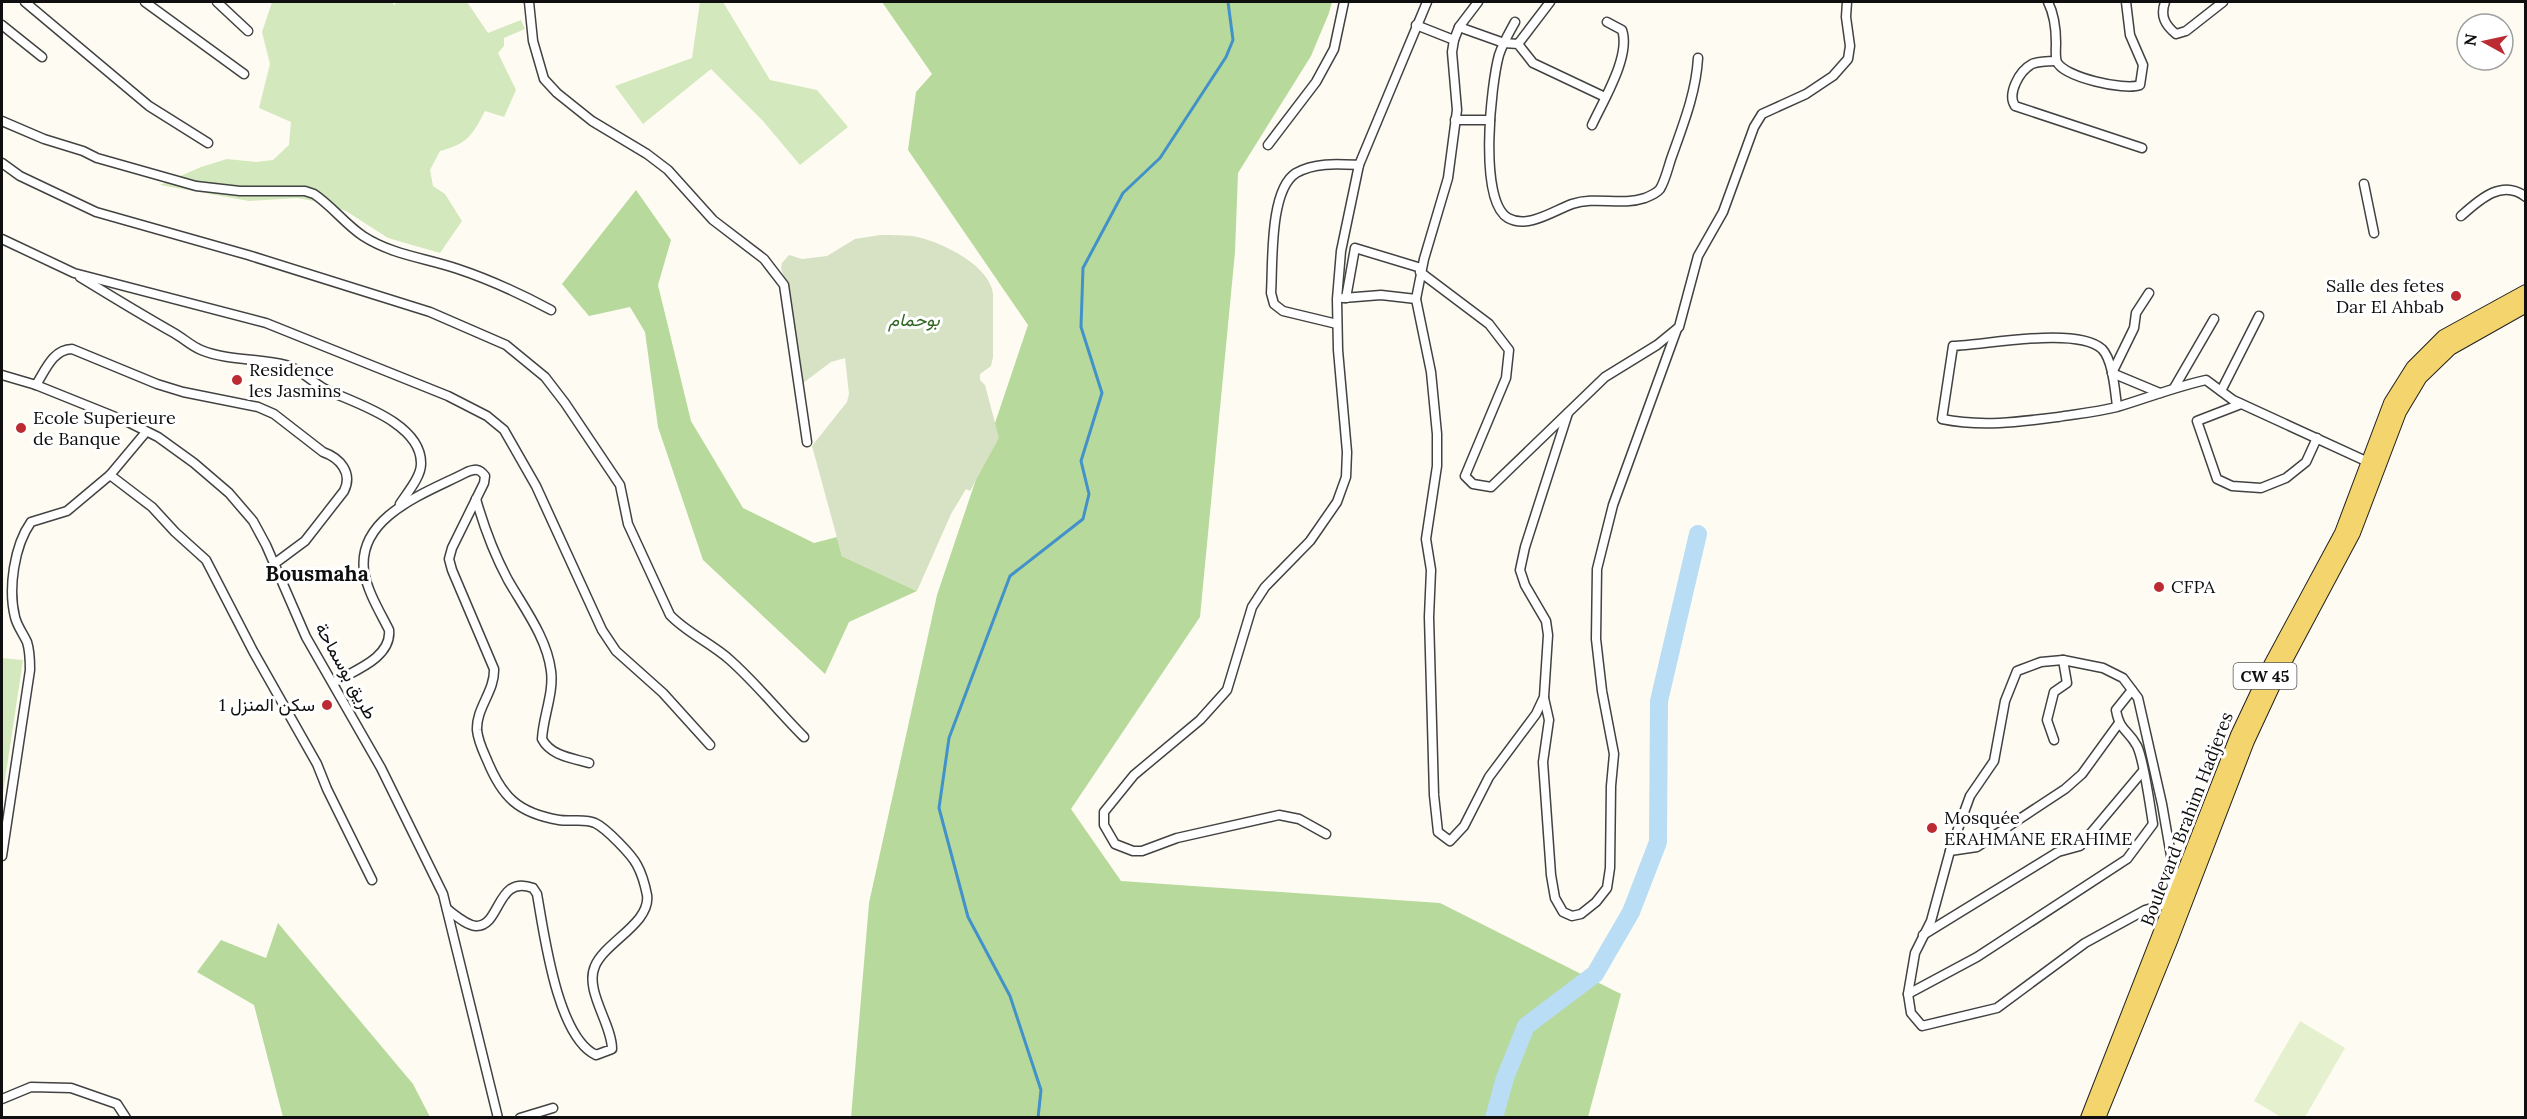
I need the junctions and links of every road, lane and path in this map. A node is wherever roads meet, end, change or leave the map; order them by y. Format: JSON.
{"nodes":[{"id":1,"x":25,"y":2,"type":"edge"},
{"id":2,"x":146,"y":2,"type":"edge"},
{"id":3,"x":217,"y":2,"type":"edge"},
{"id":4,"x":530,"y":2,"type":"edge"},
{"id":5,"x":1344,"y":2,"type":"edge"},
{"id":6,"x":1427,"y":2,"type":"edge"},
{"id":7,"x":1478,"y":2,"type":"edge"},
{"id":8,"x":1550,"y":2,"type":"edge"},
{"id":9,"x":1847,"y":2,"type":"edge"},
{"id":10,"x":2048,"y":2,"type":"edge"},
{"id":11,"x":2126,"y":2,"type":"edge"},
{"id":12,"x":2165,"y":2,"type":"edge"},
{"id":13,"x":2223,"y":2,"type":"edge"},
{"id":14,"x":1515,"y":22,"type":"dead end"},
{"id":15,"x":1607,"y":22,"type":"dead end"},
{"id":16,"x":2,"y":25,"type":"edge"},
{"id":17,"x":1416,"y":25,"type":"junction"},
{"id":18,"x":1460,"y":27,"type":"junction"},
{"id":19,"x":248,"y":31,"type":"dead end"},
{"id":20,"x":1454,"y":40,"type":"junction"},
{"id":21,"x":1504,"y":43,"type":"junction"},
{"id":22,"x":1518,"y":44,"type":"junction"},
{"id":23,"x":42,"y":57,"type":"dead end"},
{"id":24,"x":1698,"y":58,"type":"dead end"},
{"id":25,"x":2056,"y":61,"type":"junction"},
{"id":26,"x":244,"y":74,"type":"dead end"},
{"id":27,"x":1605,"y":97,"type":"junction"},
{"id":28,"x":1455,"y":120,"type":"junction"},
{"id":29,"x":1490,"y":120,"type":"junction"},
{"id":30,"x":2,"y":122,"type":"edge"},
{"id":31,"x":1592,"y":125,"type":"dead end"},
{"id":32,"x":208,"y":143,"type":"dead end"},
{"id":33,"x":1268,"y":145,"type":"dead end"},
{"id":34,"x":2142,"y":148,"type":"dead end"},
{"id":35,"x":2,"y":163,"type":"edge"},
{"id":36,"x":1359,"y":165,"type":"junction"},
{"id":37,"x":2364,"y":184,"type":"dead end"},
{"id":38,"x":2526,"y":197,"type":"edge"},
{"id":39,"x":2461,"y":216,"type":"dead end"},
{"id":40,"x":2374,"y":233,"type":"dead end"},
{"id":41,"x":2,"y":239,"type":"edge"},
{"id":42,"x":1342,"y":244,"type":"junction"},
{"id":43,"x":1354,"y":249,"type":"junction"},
{"id":44,"x":1421,"y":270,"type":"junction"},
{"id":45,"x":74,"y":273,"type":"junction"},
{"id":46,"x":2149,"y":293,"type":"dead end"},
{"id":47,"x":2524,"y":297,"type":"edge"},
{"id":48,"x":1341,"y":299,"type":"junction"},
{"id":49,"x":1416,"y":299,"type":"junction"},
{"id":50,"x":551,"y":310,"type":"dead end"},
{"id":51,"x":2259,"y":316,"type":"dead end"},
{"id":52,"x":2214,"y":320,"type":"dead end"},
{"id":53,"x":1337,"y":324,"type":"junction"},
{"id":54,"x":1678,"y":327,"type":"junction"},
{"id":55,"x":2112,"y":373,"type":"junction"},
{"id":56,"x":2,"y":375,"type":"edge"},
{"id":57,"x":36,"y":385,"type":"junction"},
{"id":58,"x":2174,"y":388,"type":"junction"},
{"id":59,"x":2221,"y":391,"type":"junction"},
{"id":60,"x":2160,"y":393,"type":"junction"},
{"id":61,"x":2241,"y":404,"type":"junction"},
{"id":62,"x":2118,"y":406,"type":"junction"},
{"id":63,"x":1568,"y":413,"type":"junction"},
{"id":64,"x":146,"y":432,"type":"junction"},
{"id":65,"x":2317,"y":438,"type":"junction"},
{"id":66,"x":807,"y":442,"type":"dead end"},
{"id":67,"x":2368,"y":462,"type":"junction"},
{"id":68,"x":110,"y":474,"type":"junction"},
{"id":69,"x":476,"y":498,"type":"junction"},
{"id":70,"x":398,"y":507,"type":"junction"},
{"id":71,"x":274,"y":564,"type":"junction"},
{"id":72,"x":2063,"y":660,"type":"junction"},
{"id":73,"x":333,"y":683,"type":"junction"},
{"id":74,"x":2132,"y":690,"type":"junction"},
{"id":75,"x":1544,"y":697,"type":"junction"},
{"id":76,"x":2119,"y":723,"type":"junction"},
{"id":77,"x":804,"y":737,"type":"dead end"},
{"id":78,"x":2054,"y":740,"type":"dead end"},
{"id":79,"x":710,"y":745,"type":"dead end"},
{"id":80,"x":589,"y":763,"type":"dead end"},
{"id":81,"x":2143,"y":771,"type":"junction"},
{"id":82,"x":1326,"y":834,"type":"dead end"},
{"id":83,"x":1950,"y":851,"type":"junction"},
{"id":84,"x":2,"y":856,"type":"edge"},
{"id":85,"x":372,"y":880,"type":"dead end"},
{"id":86,"x":2176,"y":894,"type":"junction"},
{"id":87,"x":447,"y":909,"type":"junction"},
{"id":88,"x":1922,"y":935,"type":"junction"},
{"id":89,"x":1908,"y":994,"type":"junction"},
{"id":90,"x":2,"y":1099,"type":"edge"},
{"id":91,"x":553,"y":1108,"type":"dead end"},
{"id":92,"x":126,"y":1118,"type":"edge"},
{"id":93,"x":498,"y":1118,"type":"edge"},
{"id":94,"x":520,"y":1118,"type":"edge"},
{"id":95,"x":2088,"y":1118,"type":"edge"},
{"id":96,"x":2098,"y":1118,"type":"edge"}],
"edges":[{"from":1,"to":32,"type":"street"},
{"from":2,"to":26,"type":"street"},
{"from":3,"to":19,"type":"street"},
{"from":4,"to":66,"type":"street"},
{"from":5,"to":33,"type":"street"},
{"from":6,"to":17,"type":"street"},
{"from":7,"to":18,"type":"street"},
{"from":8,"to":22,"type":"street"},
{"from":9,"to":54,"type":"street"},
{"from":10,"to":25,"type":"street"},
{"from":11,"to":25,"type":"street"},
{"from":12,"to":13,"type":"street"},
{"from":14,"to":21,"type":"street"},
{"from":15,"to":27,"type":"street"},
{"from":16,"to":23,"type":"street"},
{"from":17,"to":20,"type":"street"},
{"from":17,"to":36,"type":"street"},
{"from":18,"to":20,"type":"street"},
{"from":18,"to":21,"type":"street"},
{"from":20,"to":28,"type":"street"},
{"from":21,"to":22,"type":"street"},
{"from":21,"to":29,"type":"street"},
{"from":22,"to":27,"type":"street"},
{"from":24,"to":29,"type":"street"},
{"from":25,"to":34,"type":"street"},
{"from":27,"to":31,"type":"street"},
{"from":28,"to":29,"type":"street"},
{"from":28,"to":44,"type":"street"},
{"from":30,"to":50,"type":"street"},
{"from":35,"to":77,"type":"street"},
{"from":36,"to":42,"type":"street"},
{"from":36,"to":53,"type":"street"},
{"from":37,"to":40,"type":"street"},
{"from":38,"to":39,"type":"street"},
{"from":41,"to":45,"type":"street"},
{"from":42,"to":43,"type":"street"},
{"from":42,"to":48,"type":"street"},
{"from":43,"to":44,"type":"street"},
{"from":43,"to":48,"type":"street"},
{"from":44,"to":49,"type":"street"},
{"from":44,"to":63,"type":"street"},
{"from":45,"to":70,"type":"street"},
{"from":45,"to":79,"type":"street"},
{"from":46,"to":55,"type":"street"},
{"from":47,"to":67,"type":"main road","name":"Boulevard Brahim Hadjeres","number":"CW 45"},
{"from":47,"to":86,"type":"main road"},
{"from":48,"to":49,"type":"street"},
{"from":48,"to":53,"type":"street"},
{"from":49,"to":75,"type":"street"},
{"from":51,"to":59,"type":"street"},
{"from":52,"to":58,"type":"street"},
{"from":53,"to":82,"type":"street"},
{"from":54,"to":63,"type":"street"},
{"from":54,"to":75,"type":"street"},
{"from":55,"to":60,"type":"street"},
{"from":55,"to":62,"type":"street"},
{"from":55,"to":62,"type":"street"},
{"from":56,"to":57,"type":"street","name":"طريق بوسماحة"},
{"from":57,"to":64,"type":"street","name":"طريق بوسماحة"},
{"from":57,"to":71,"type":"street"},
{"from":58,"to":59,"type":"street"},
{"from":58,"to":60,"type":"street"},
{"from":59,"to":61,"type":"street"},
{"from":60,"to":62,"type":"street"},
{"from":61,"to":65,"type":"street"},
{"from":61,"to":65,"type":"street"},
{"from":63,"to":75,"type":"street"},
{"from":64,"to":68,"type":"street"},
{"from":64,"to":71,"type":"street","name":"طريق بوسماحة"},
{"from":65,"to":67,"type":"street"},
{"from":67,"to":86,"type":"main road","name":"Boulevard Brahim Hadjeres","number":"CW 45"},
{"from":68,"to":84,"type":"street"},
{"from":68,"to":85,"type":"street"},
{"from":69,"to":70,"type":"street"},
{"from":69,"to":80,"type":"street"},
{"from":69,"to":87,"type":"street"},
{"from":70,"to":73,"type":"street"},
{"from":71,"to":73,"type":"street","name":"طريق بوسماحة"},
{"from":72,"to":74,"type":"street"},
{"from":72,"to":78,"type":"street"},
{"from":72,"to":83,"type":"street"},
{"from":73,"to":87,"type":"street","name":"طريق بوسماحة"},
{"from":74,"to":76,"type":"street"},
{"from":74,"to":86,"type":"street"},
{"from":76,"to":81,"type":"street"},
{"from":76,"to":83,"type":"street"},
{"from":81,"to":88,"type":"street"},
{"from":81,"to":89,"type":"street"},
{"from":83,"to":88,"type":"street"},
{"from":86,"to":89,"type":"street"},
{"from":86,"to":95,"type":"main road","name":"Boulevard Brahim Hadjeres","number":"CW 45"},
{"from":86,"to":96,"type":"main road"},
{"from":87,"to":93,"type":"street","name":"طريق بوسماحة"},
{"from":88,"to":89,"type":"street"},
{"from":90,"to":92,"type":"street"},
{"from":91,"to":94,"type":"street"}]}
